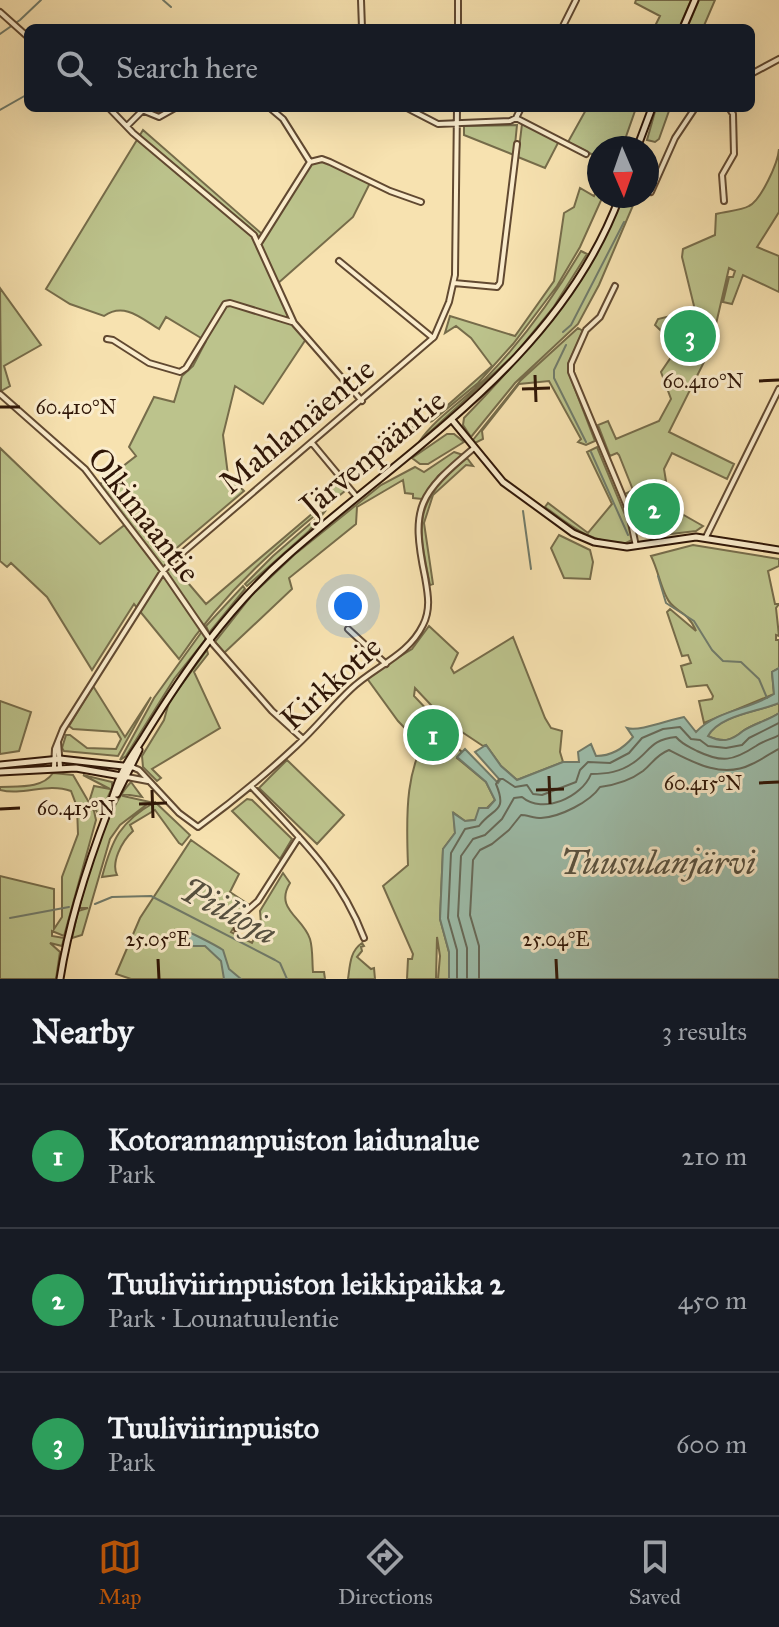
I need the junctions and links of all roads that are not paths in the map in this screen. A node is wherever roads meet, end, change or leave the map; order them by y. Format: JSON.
{"nodes":[{"id":1,"x":361,"y":0,"type":"edge"},
{"id":2,"x":458,"y":0,"type":"edge"},
{"id":3,"x":576,"y":0,"type":"edge"},
{"id":4,"x":695,"y":0,"type":"edge"},
{"id":5,"x":0,"y":12,"type":"edge"},
{"id":6,"x":362,"y":24,"type":"edge"},
{"id":7,"x":458,"y":24,"type":"edge"},
{"id":8,"x":564,"y":24,"type":"edge"},
{"id":9,"x":685,"y":24,"type":"edge"},
{"id":10,"x":24,"y":34,"type":"edge"},
{"id":11,"x":779,"y":59,"type":"edge"},
{"id":12,"x":755,"y":72,"type":"edge"},
{"id":13,"x":113,"y":112,"type":"edge"},
{"id":14,"x":141,"y":112,"type":"edge"},
{"id":15,"x":150,"y":112,"type":"edge"},
{"id":16,"x":168,"y":112,"type":"edge"},
{"id":17,"x":275,"y":112,"type":"edge"},
{"id":18,"x":415,"y":112,"type":"edge"},
{"id":19,"x":457,"y":112,"type":"edge"},
{"id":20,"x":519,"y":112,"type":"edge"},
{"id":21,"x":650,"y":112,"type":"edge"},
{"id":22,"x":692,"y":112,"type":"edge"},
{"id":23,"x":732,"y":112,"type":"edge"},
{"id":24,"x":516,"y":118,"type":"junction"},
{"id":25,"x":457,"y":124,"type":"junction"},
{"id":26,"x":127,"y":127,"type":"junction"},
{"id":27,"x":642,"y":136,"type":"edge"},
{"id":28,"x":517,"y":144,"type":"dead end"},
{"id":29,"x":586,"y":154,"type":"dead end"},
{"id":30,"x":310,"y":162,"type":"junction"},
{"id":31,"x":659,"y":174,"type":"edge"},
{"id":32,"x":724,"y":201,"type":"dead end"},
{"id":33,"x":421,"y":202,"type":"dead end"},
{"id":34,"x":615,"y":208,"type":"edge"},
{"id":35,"x":259,"y":243,"type":"junction"},
{"id":36,"x":339,"y":261,"type":"dead end"},
{"id":37,"x":454,"y":283,"type":"junction"},
{"id":38,"x":615,"y":286,"type":"dead end"},
{"id":39,"x":294,"y":323,"type":"junction"},
{"id":40,"x":433,"y":338,"type":"junction"},
{"id":41,"x":107,"y":339,"type":"dead end"},
{"id":42,"x":779,"y":389,"type":"edge"},
{"id":43,"x":0,"y":394,"type":"edge"},
{"id":44,"x":362,"y":401,"type":"junction"},
{"id":45,"x":452,"y":420,"type":"junction"},
{"id":46,"x":312,"y":443,"type":"junction"},
{"id":47,"x":474,"y":448,"type":"junction"},
{"id":48,"x":356,"y":496,"type":"junction"},
{"id":49,"x":706,"y":537,"type":"junction"},
{"id":50,"x":636,"y":546,"type":"junction"},
{"id":51,"x":779,"y":550,"type":"edge"},
{"id":52,"x":163,"y":571,"type":"junction"},
{"id":53,"x":348,"y":629,"type":"dead end"},
{"id":54,"x":210,"y":639,"type":"junction"},
{"id":55,"x":386,"y":664,"type":"junction"},
{"id":56,"x":303,"y":739,"type":"junction"},
{"id":57,"x":57,"y":760,"type":"junction"},
{"id":58,"x":0,"y":765,"type":"edge"},
{"id":59,"x":57,"y":767,"type":"junction"},
{"id":60,"x":129,"y":767,"type":"junction"},
{"id":61,"x":0,"y":772,"type":"edge"},
{"id":62,"x":124,"y":776,"type":"junction"},
{"id":63,"x":151,"y":782,"type":"junction"},
{"id":64,"x":251,"y":786,"type":"junction"},
{"id":65,"x":299,"y":837,"type":"junction"},
{"id":66,"x":237,"y":929,"type":"dead end"},
{"id":67,"x":364,"y":938,"type":"dead end"},
{"id":68,"x":60,"y":979,"type":"edge"}],
"edges":[{"from":1,"to":6,"type":"street"},
{"from":2,"to":7,"type":"street"},
{"from":3,"to":8,"type":"street"},
{"from":4,"to":9,"type":"main road"},
{"from":5,"to":10,"type":"street"},
{"from":11,"to":12,"type":"street"},
{"from":13,"to":26,"type":"street"},
{"from":14,"to":26,"type":"street"},
{"from":15,"to":16,"type":"street"},
{"from":17,"to":30,"type":"street"},
{"from":18,"to":25,"type":"street"},
{"from":19,"to":25,"type":"street","name":"Mahlamäentie"},
{"from":20,"to":24,"type":"street"},
{"from":21,"to":27,"type":"main road"},
{"from":22,"to":31,"type":"street"},
{"from":23,"to":32,"type":"street"},
{"from":24,"to":25,"type":"street"},
{"from":24,"to":29,"type":"street"},
{"from":25,"to":37,"type":"street","name":"Mahlamäentie"},
{"from":26,"to":35,"type":"street"},
{"from":28,"to":37,"type":"street"},
{"from":30,"to":33,"type":"street"},
{"from":30,"to":35,"type":"street"},
{"from":34,"to":45,"type":"main road","name":"Järvenpääntie"},
{"from":35,"to":39,"type":"street"},
{"from":36,"to":40,"type":"street"},
{"from":37,"to":40,"type":"street","name":"Mahlamäentie"},
{"from":38,"to":50,"type":"street"},
{"from":39,"to":41,"type":"street"},
{"from":39,"to":44,"type":"street"},
{"from":40,"to":44,"type":"street","name":"Mahlamäentie"},
{"from":42,"to":49,"type":"street"},
{"from":43,"to":52,"type":"street","name":"Olkimaantie"},
{"from":44,"to":46,"type":"street","name":"Mahlamäentie"},
{"from":45,"to":47,"type":"main road"},
{"from":45,"to":48,"type":"main road","name":"Järvenpääntie"},
{"from":46,"to":48,"type":"street"},
{"from":46,"to":52,"type":"street","name":"Mahlamäentie"},
{"from":47,"to":50,"type":"main road"},
{"from":47,"to":55,"type":"street","name":"Kirkkotie"},
{"from":48,"to":54,"type":"main road","name":"Järvenpääntie"},
{"from":49,"to":50,"type":"main road"},
{"from":49,"to":51,"type":"main road"},
{"from":52,"to":54,"type":"street","name":"Olkimaantie"},
{"from":52,"to":57,"type":"street","name":"Mahlamäentie"},
{"from":53,"to":55,"type":"street"},
{"from":54,"to":56,"type":"street","name":"Olkimaantie"},
{"from":54,"to":60,"type":"main road","name":"Järvenpääntie"},
{"from":55,"to":56,"type":"street","name":"Kirkkotie"},
{"from":56,"to":64,"type":"street","name":"Kirkkotie"},
{"from":57,"to":58,"type":"main road"},
{"from":57,"to":59,"type":"street","name":"Mahlamäentie"},
{"from":57,"to":60,"type":"main road"},
{"from":59,"to":61,"type":"main road"},
{"from":59,"to":62,"type":"main road"},
{"from":60,"to":62,"type":"main road","name":"Järvenpääntie"},
{"from":60,"to":63,"type":"street","name":"Kirkkotie"},
{"from":62,"to":63,"type":"street"},
{"from":62,"to":68,"type":"main road","name":"Järvenpääntie"},
{"from":63,"to":64,"type":"street","name":"Kirkkotie"},
{"from":64,"to":65,"type":"street"},
{"from":65,"to":66,"type":"street"},
{"from":65,"to":67,"type":"street"}]}
